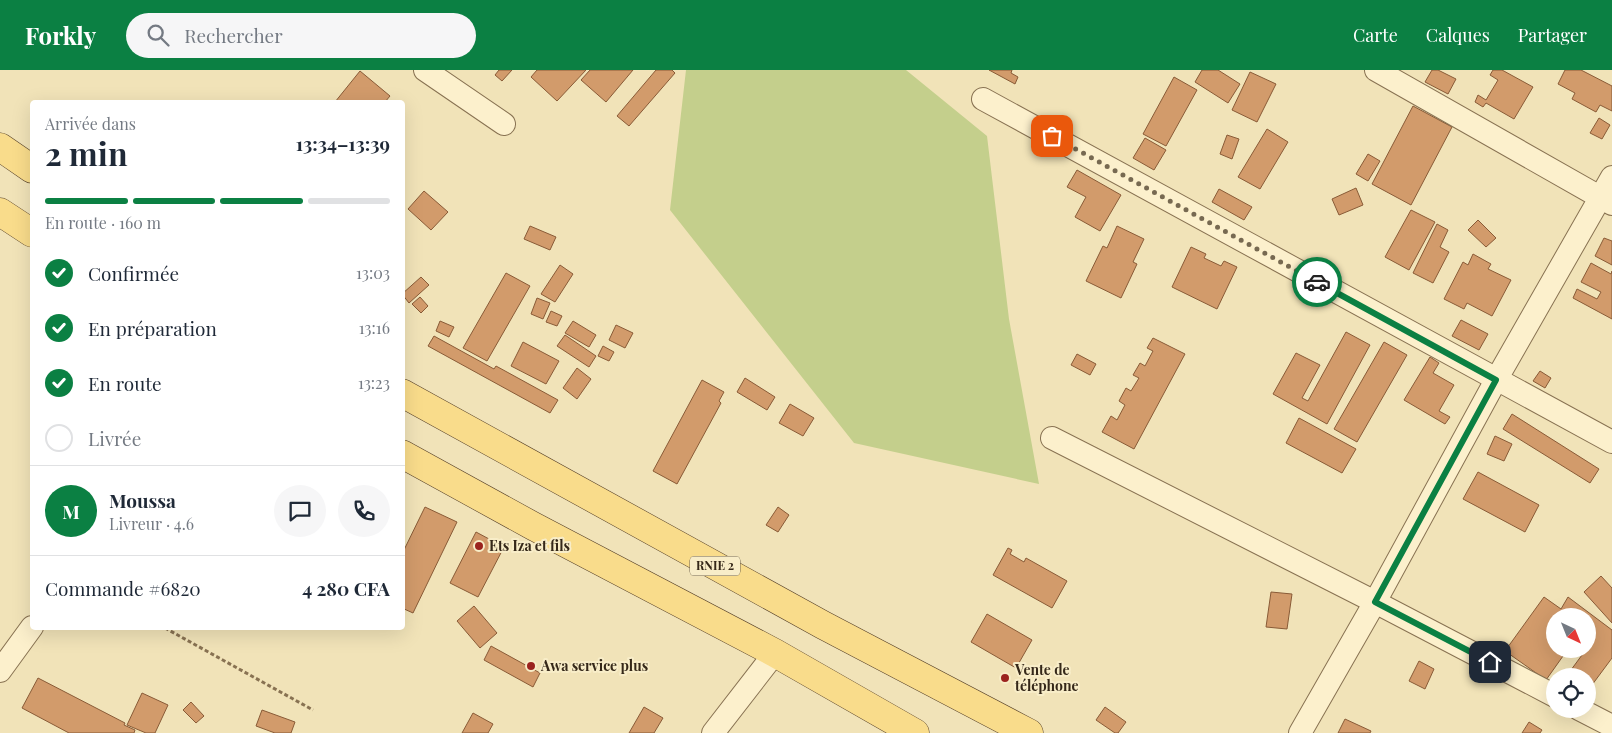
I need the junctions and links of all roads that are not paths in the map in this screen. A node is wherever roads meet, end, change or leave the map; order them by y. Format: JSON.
{"nodes":[{"id":1,"x":425,"y":70,"type":"edge"},
{"id":2,"x":1376,"y":70,"type":"edge"},
{"id":3,"x":983,"y":99,"type":"dead end"},
{"id":4,"x":504,"y":124,"type":"dead end"},
{"id":5,"x":0,"y":147,"type":"edge"},
{"id":6,"x":30,"y":168,"type":"edge"},
{"id":7,"x":1612,"y":177,"type":"edge"},
{"id":8,"x":1606,"y":200,"type":"edge"},
{"id":9,"x":0,"y":212,"type":"edge"},
{"id":10,"x":30,"y":232,"type":"edge"},
{"id":11,"x":1496,"y":380,"type":"junction"},
{"id":12,"x":405,"y":395,"type":"edge"},
{"id":13,"x":1052,"y":438,"type":"dead end"},
{"id":14,"x":1612,"y":442,"type":"edge"},
{"id":15,"x":405,"y":456,"type":"edge"},
{"id":16,"x":1375,"y":602,"type":"junction"},
{"id":17,"x":31,"y":630,"type":"edge"},
{"id":18,"x":775,"y":653,"type":"junction"},
{"id":19,"x":0,"y":671,"type":"edge"},
{"id":20,"x":1546,"y":691,"type":"edge"},
{"id":21,"x":1596,"y":718,"type":"edge"},
{"id":22,"x":1612,"y":726,"type":"edge"},
{"id":23,"x":713,"y":733,"type":"edge"},
{"id":24,"x":915,"y":733,"type":"edge"},
{"id":25,"x":1029,"y":733,"type":"edge"},
{"id":26,"x":1300,"y":733,"type":"edge"}],
"edges":[{"from":1,"to":4,"type":"street"},
{"from":2,"to":8,"type":"street"},
{"from":3,"to":11,"type":"street"},
{"from":5,"to":6,"type":"main road"},
{"from":7,"to":8,"type":"street"},
{"from":8,"to":11,"type":"street"},
{"from":9,"to":10,"type":"main road"},
{"from":11,"to":14,"type":"street"},
{"from":11,"to":16,"type":"street"},
{"from":12,"to":25,"type":"main road","number":"RNIE 2"},
{"from":13,"to":16,"type":"street"},
{"from":15,"to":18,"type":"main road"},
{"from":16,"to":20,"type":"street"},
{"from":16,"to":26,"type":"street"},
{"from":17,"to":19,"type":"street"},
{"from":18,"to":23,"type":"street"},
{"from":18,"to":24,"type":"main road"},
{"from":21,"to":22,"type":"street"}]}
